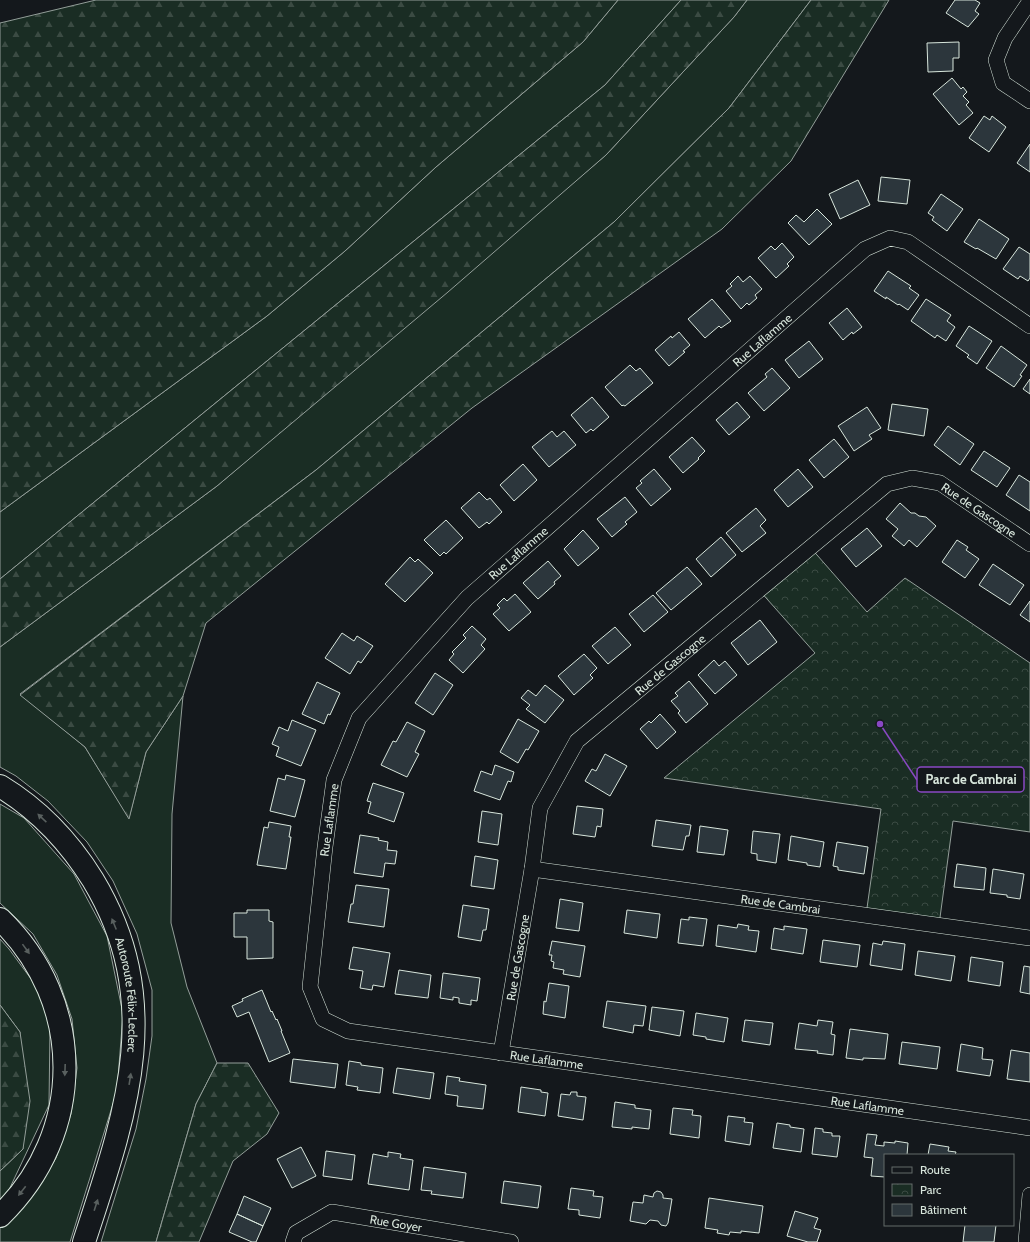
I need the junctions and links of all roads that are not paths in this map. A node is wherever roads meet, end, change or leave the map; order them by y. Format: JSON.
{"nodes":[{"id":1,"x":1030,"y":2,"type":"edge"},
{"id":2,"x":1030,"y":102,"type":"edge"},
{"id":3,"x":1030,"y":326,"type":"edge"},
{"id":4,"x":1030,"y":544,"type":"edge"},
{"id":5,"x":0,"y":786,"type":"edge"},
{"id":6,"x":532,"y":868,"type":"junction"},
{"id":7,"x":0,"y":920,"type":"edge"},
{"id":8,"x":1030,"y":938,"type":"edge"},
{"id":9,"x":502,"y":1053,"type":"junction"},
{"id":10,"x":1030,"y":1128,"type":"edge"},
{"id":11,"x":1030,"y":1195,"type":"edge"},
{"id":12,"x":0,"y":1216,"type":"edge"},
{"id":13,"x":478,"y":1240,"type":"edge"},
{"id":14,"x":84,"y":1242,"type":"edge"},
{"id":15,"x":293,"y":1242,"type":"edge"},
{"id":16,"x":511,"y":1242,"type":"edge"},
{"id":17,"x":1026,"y":1242,"type":"edge"}],
"edges":[{"from":1,"to":2,"type":"street"},
{"from":3,"to":9,"type":"street","name":"Rue Laflamme"},
{"from":4,"to":6,"type":"street","name":"Rue de Gascogne"},
{"from":14,"to":5,"type":"highway","name":"Autoroute Félix-Leclerc","one_way":true},
{"from":6,"to":8,"type":"street","name":"Rue de Cambrai"},
{"from":6,"to":9,"type":"street","name":"Rue de Gascogne"},
{"from":7,"to":12,"type":"highway","one_way":true},
{"from":9,"to":10,"type":"street","name":"Rue Laflamme"},
{"from":11,"to":17,"type":"street"},
{"from":13,"to":15,"type":"street","name":"Rue Goyer"},
{"from":13,"to":16,"type":"street","name":"Rue Goyer"}]}
